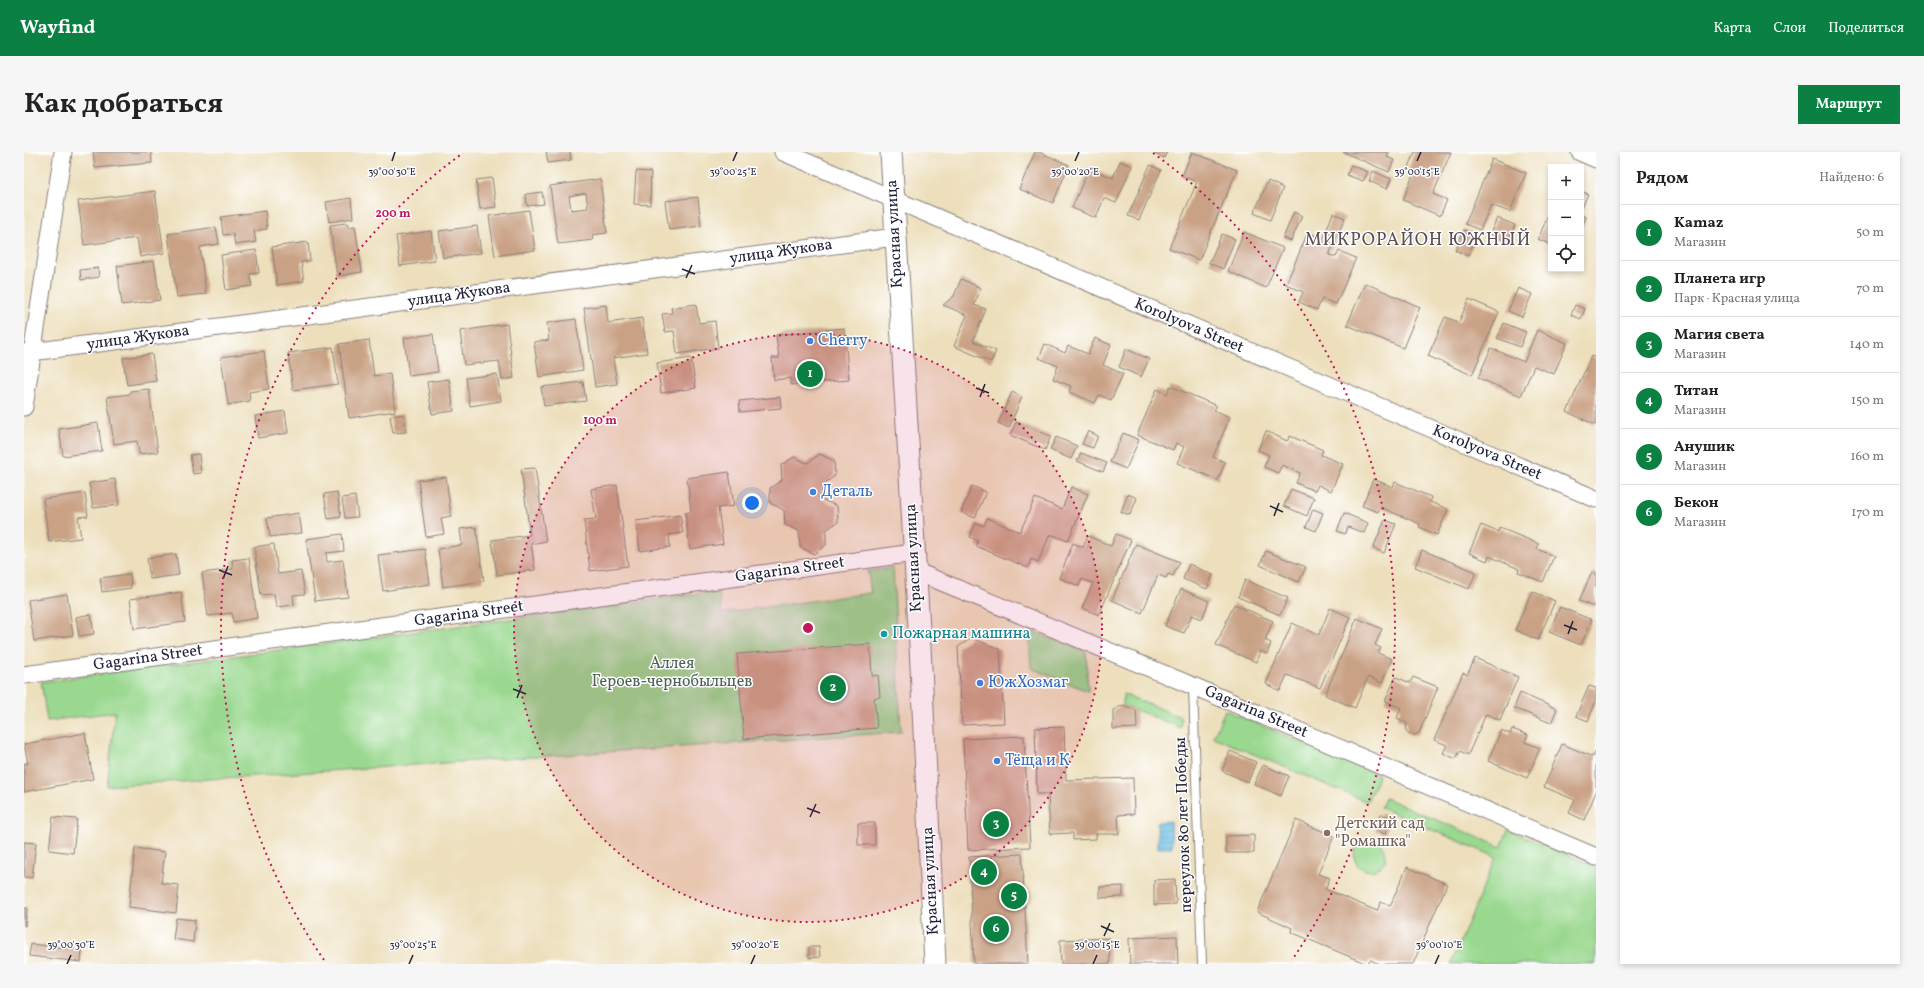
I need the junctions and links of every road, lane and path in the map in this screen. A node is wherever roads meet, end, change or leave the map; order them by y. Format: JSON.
{"nodes":[{"id":1,"x":63,"y":152,"type":"edge"},
{"id":2,"x":783,"y":152,"type":"edge"},
{"id":3,"x":891,"y":152,"type":"edge"},
{"id":4,"x":1580,"y":152,"type":"edge"},
{"id":5,"x":1596,"y":158,"type":"edge"},
{"id":6,"x":893,"y":199,"type":"junction"},
{"id":7,"x":895,"y":237,"type":"junction"},
{"id":8,"x":28,"y":353,"type":"edge"},
{"id":9,"x":24,"y":407,"type":"edge"},
{"id":10,"x":1596,"y":499,"type":"edge"},
{"id":11,"x":914,"y":562,"type":"junction"},
{"id":12,"x":24,"y":675,"type":"edge"},
{"id":13,"x":1193,"y":686,"type":"junction"},
{"id":14,"x":1596,"y":857,"type":"edge"},
{"id":15,"x":935,"y":964,"type":"edge"},
{"id":16,"x":1202,"y":964,"type":"edge"}],
"edges":[{"from":1,"to":8,"type":"street"},
{"from":2,"to":6,"type":"street","name":"Korolyova Street"},
{"from":3,"to":6,"type":"street","name":"Красная улица"},
{"from":4,"to":5,"type":"street"},
{"from":6,"to":7,"type":"street","name":"Красная улица"},
{"from":6,"to":10,"type":"street","name":"Korolyova Street"},
{"from":7,"to":8,"type":"street","name":"улица Жукова"},
{"from":7,"to":11,"type":"street","name":"Красная улица"},
{"from":8,"to":9,"type":"street"},
{"from":11,"to":12,"type":"street","name":"Gagarina Street"},
{"from":11,"to":13,"type":"street","name":"Gagarina Street"},
{"from":11,"to":15,"type":"street","name":"Красная улица"},
{"from":13,"to":14,"type":"street","name":"Gagarina Street"},
{"from":13,"to":16,"type":"lane","name":"переулок 80 лет Победы"}]}
